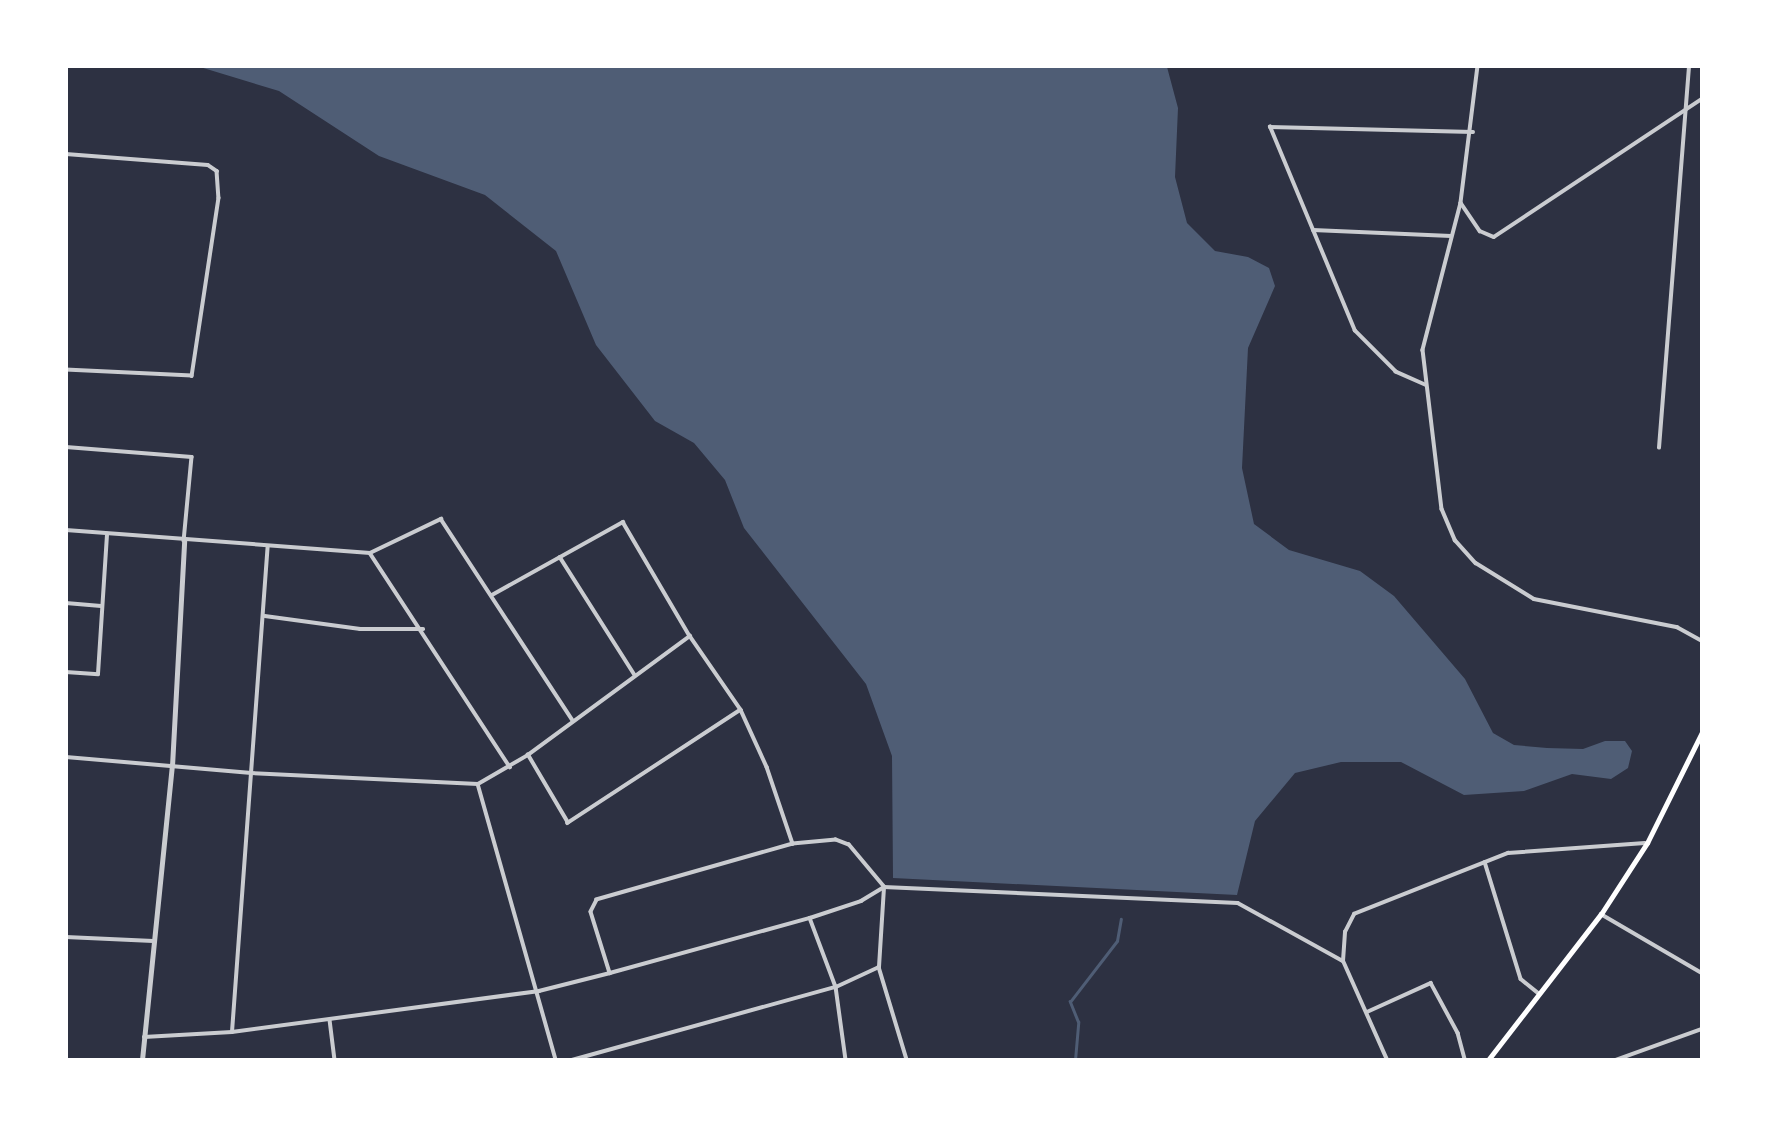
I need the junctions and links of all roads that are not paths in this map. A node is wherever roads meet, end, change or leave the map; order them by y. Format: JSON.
{"nodes":[{"id":1,"x":1478,"y":66,"type":"edge"},
{"id":2,"x":1689,"y":66,"type":"edge"},
{"id":3,"x":1702,"y":99,"type":"edge"},
{"id":4,"x":1686,"y":111,"type":"junction"},
{"id":5,"x":1473,"y":132,"type":"junction"},
{"id":6,"x":66,"y":154,"type":"edge"},
{"id":7,"x":1461,"y":203,"type":"junction"},
{"id":8,"x":1314,"y":230,"type":"junction"},
{"id":9,"x":1452,"y":236,"type":"junction"},
{"id":10,"x":66,"y":370,"type":"edge"},
{"id":11,"x":1425,"y":386,"type":"junction"},
{"id":12,"x":66,"y":447,"type":"edge"},
{"id":13,"x":1659,"y":448,"type":"dead end"},
{"id":14,"x":66,"y":530,"type":"edge"},
{"id":15,"x":107,"y":534,"type":"junction"},
{"id":16,"x":184,"y":541,"type":"junction"},
{"id":17,"x":268,"y":547,"type":"junction"},
{"id":18,"x":370,"y":553,"type":"junction"},
{"id":19,"x":560,"y":557,"type":"junction"},
{"id":20,"x":492,"y":595,"type":"junction"},
{"id":21,"x":66,"y":603,"type":"edge"},
{"id":22,"x":101,"y":606,"type":"junction"},
{"id":23,"x":265,"y":616,"type":"junction"},
{"id":24,"x":423,"y":629,"type":"junction"},
{"id":25,"x":690,"y":636,"type":"junction"},
{"id":26,"x":1702,"y":641,"type":"edge"},
{"id":27,"x":66,"y":672,"type":"edge"},
{"id":28,"x":635,"y":676,"type":"junction"},
{"id":29,"x":741,"y":710,"type":"junction"},
{"id":30,"x":574,"y":721,"type":"junction"},
{"id":31,"x":1702,"y":732,"type":"edge"},
{"id":32,"x":528,"y":755,"type":"junction"},
{"id":33,"x":66,"y":757,"type":"edge"},
{"id":34,"x":172,"y":766,"type":"junction"},
{"id":35,"x":510,"y":766,"type":"junction"},
{"id":36,"x":251,"y":773,"type":"junction"},
{"id":37,"x":478,"y":784,"type":"junction"},
{"id":38,"x":1647,"y":843,"type":"junction"},
{"id":39,"x":793,"y":844,"type":"junction"},
{"id":40,"x":1485,"y":862,"type":"junction"},
{"id":41,"x":884,"y":887,"type":"junction"},
{"id":42,"x":1601,"y":914,"type":"junction"},
{"id":43,"x":810,"y":918,"type":"junction"},
{"id":44,"x":66,"y":936,"type":"edge"},
{"id":45,"x":153,"y":941,"type":"junction"},
{"id":46,"x":1343,"y":961,"type":"junction"},
{"id":47,"x":879,"y":967,"type":"junction"},
{"id":48,"x":610,"y":973,"type":"junction"},
{"id":49,"x":1702,"y":973,"type":"edge"},
{"id":50,"x":836,"y":986,"type":"junction"},
{"id":51,"x":539,"y":991,"type":"junction"},
{"id":52,"x":1539,"y":994,"type":"junction"},
{"id":53,"x":1367,"y":1012,"type":"junction"},
{"id":54,"x":330,"y":1020,"type":"junction"},
{"id":55,"x":1702,"y":1029,"type":"edge"},
{"id":56,"x":232,"y":1032,"type":"junction"},
{"id":57,"x":144,"y":1037,"type":"junction"},
{"id":58,"x":142,"y":1059,"type":"edge"},
{"id":59,"x":335,"y":1059,"type":"edge"},
{"id":60,"x":556,"y":1059,"type":"edge"},
{"id":61,"x":572,"y":1059,"type":"edge"},
{"id":62,"x":846,"y":1059,"type":"edge"},
{"id":63,"x":907,"y":1059,"type":"edge"},
{"id":64,"x":1387,"y":1059,"type":"edge"},
{"id":65,"x":1465,"y":1059,"type":"edge"},
{"id":66,"x":1489,"y":1059,"type":"edge"},
{"id":67,"x":1616,"y":1059,"type":"edge"}],
"edges":[{"from":1,"to":5,"type":"street"},
{"from":2,"to":4,"type":"street"},
{"from":3,"to":4,"type":"street"},
{"from":4,"to":7,"type":"street"},
{"from":4,"to":13,"type":"street"},
{"from":5,"to":7,"type":"street"},
{"from":5,"to":8,"type":"street"},
{"from":6,"to":10,"type":"street"},
{"from":7,"to":9,"type":"street"},
{"from":8,"to":9,"type":"street"},
{"from":8,"to":11,"type":"street"},
{"from":9,"to":11,"type":"street"},
{"from":11,"to":26,"type":"street"},
{"from":12,"to":16,"type":"street"},
{"from":14,"to":15,"type":"street"},
{"from":15,"to":16,"type":"street"},
{"from":15,"to":22,"type":"street"},
{"from":16,"to":17,"type":"street"},
{"from":16,"to":34,"type":"street"},
{"from":17,"to":18,"type":"street"},
{"from":17,"to":23,"type":"street"},
{"from":18,"to":20,"type":"street"},
{"from":18,"to":24,"type":"street"},
{"from":19,"to":20,"type":"street"},
{"from":19,"to":25,"type":"street"},
{"from":19,"to":28,"type":"street"},
{"from":20,"to":30,"type":"street"},
{"from":21,"to":22,"type":"street"},
{"from":22,"to":27,"type":"street"},
{"from":23,"to":24,"type":"street"},
{"from":23,"to":36,"type":"street"},
{"from":24,"to":35,"type":"street"},
{"from":25,"to":28,"type":"street"},
{"from":25,"to":29,"type":"street"},
{"from":28,"to":30,"type":"street"},
{"from":29,"to":32,"type":"street"},
{"from":29,"to":39,"type":"street"},
{"from":30,"to":32,"type":"street"},
{"from":31,"to":38,"type":"main road"},
{"from":32,"to":35,"type":"street"},
{"from":33,"to":34,"type":"street"},
{"from":34,"to":36,"type":"street"},
{"from":34,"to":45,"type":"street"},
{"from":35,"to":37,"type":"street"},
{"from":36,"to":37,"type":"street"},
{"from":36,"to":56,"type":"street"},
{"from":37,"to":51,"type":"street"},
{"from":38,"to":40,"type":"street"},
{"from":38,"to":42,"type":"main road"},
{"from":39,"to":41,"type":"street"},
{"from":39,"to":48,"type":"street"},
{"from":40,"to":46,"type":"street"},
{"from":40,"to":52,"type":"street"},
{"from":41,"to":43,"type":"street"},
{"from":41,"to":46,"type":"street"},
{"from":41,"to":47,"type":"street"},
{"from":42,"to":49,"type":"street"},
{"from":42,"to":52,"type":"main road"},
{"from":43,"to":48,"type":"street"},
{"from":43,"to":50,"type":"street"},
{"from":44,"to":45,"type":"street"},
{"from":45,"to":57,"type":"street"},
{"from":46,"to":53,"type":"street"},
{"from":47,"to":50,"type":"street"},
{"from":47,"to":63,"type":"street"},
{"from":48,"to":51,"type":"street"},
{"from":50,"to":61,"type":"street"},
{"from":50,"to":62,"type":"street"},
{"from":51,"to":54,"type":"street"},
{"from":51,"to":60,"type":"street"},
{"from":52,"to":66,"type":"main road"},
{"from":53,"to":64,"type":"street"},
{"from":53,"to":65,"type":"street"},
{"from":54,"to":56,"type":"street"},
{"from":54,"to":59,"type":"street"},
{"from":55,"to":67,"type":"street"},
{"from":56,"to":57,"type":"street"},
{"from":57,"to":58,"type":"street"}]}
